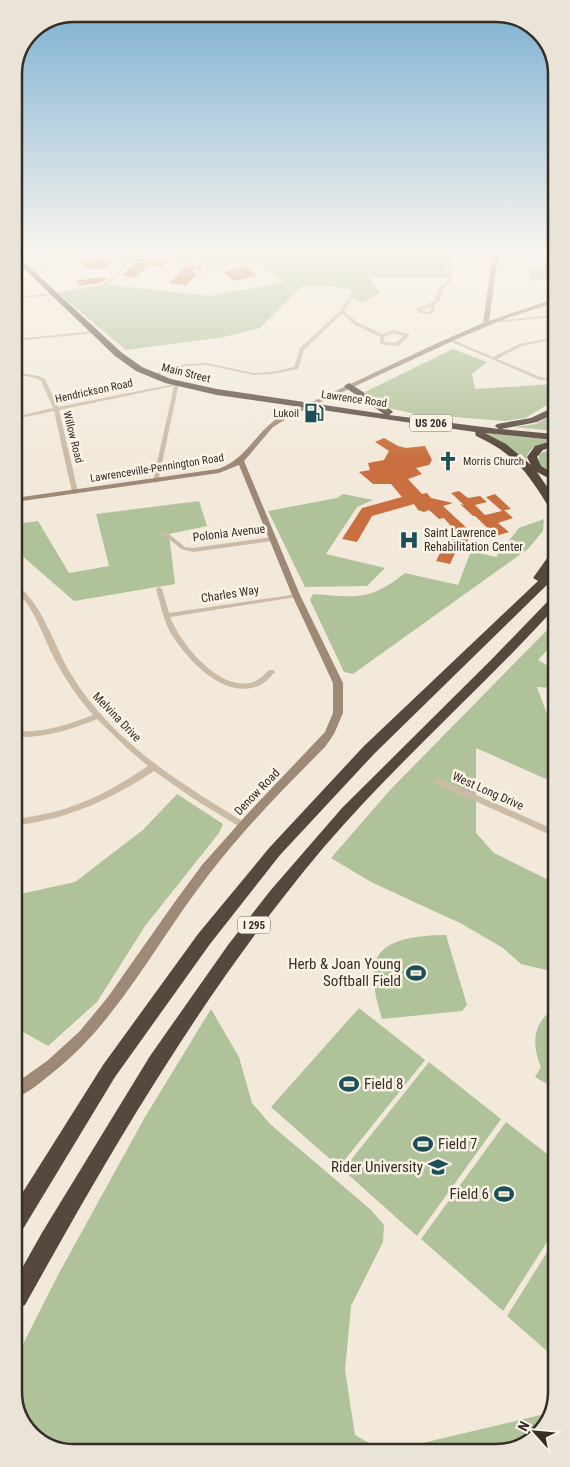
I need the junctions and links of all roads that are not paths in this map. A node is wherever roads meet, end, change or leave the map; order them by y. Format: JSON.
{"nodes":[{"id":1,"x":81,"y":319,"type":"edge"},
{"id":2,"x":334,"y":319,"type":"edge"},
{"id":3,"x":351,"y":319,"type":"edge"},
{"id":4,"x":488,"y":319,"type":"edge"},
{"id":5,"x":499,"y":319,"type":"edge"},
{"id":6,"x":521,"y":319,"type":"edge"},
{"id":7,"x":488,"y":323,"type":"junction"},
{"id":8,"x":94,"y":332,"type":"junction"},
{"id":9,"x":382,"y":336,"type":"junction"},
{"id":10,"x":23,"y":339,"type":"edge"},
{"id":11,"x":548,"y":339,"type":"edge"},
{"id":12,"x":448,"y":340,"type":"junction"},
{"id":13,"x":493,"y":359,"type":"junction"},
{"id":14,"x":23,"y":374,"type":"dead end"},
{"id":15,"x":152,"y":375,"type":"junction"},
{"id":16,"x":548,"y":378,"type":"edge"},
{"id":17,"x":363,"y":380,"type":"junction"},
{"id":18,"x":176,"y":384,"type":"junction"},
{"id":19,"x":349,"y":386,"type":"junction"},
{"id":20,"x":361,"y":392,"type":"junction"},
{"id":21,"x":308,"y":405,"type":"junction"},
{"id":22,"x":56,"y":409,"type":"junction"},
{"id":23,"x":548,"y":413,"type":"edge"},
{"id":24,"x":396,"y":414,"type":"junction"},
{"id":25,"x":23,"y":416,"type":"edge"},
{"id":26,"x":456,"y":425,"type":"junction"},
{"id":27,"x":548,"y":433,"type":"edge"},
{"id":28,"x":548,"y":436,"type":"edge"},
{"id":29,"x":548,"y":445,"type":"edge"},
{"id":30,"x":241,"y":462,"type":"junction"},
{"id":31,"x":548,"y":474,"type":"edge"},
{"id":32,"x":156,"y":481,"type":"junction"},
{"id":33,"x":75,"y":492,"type":"junction"},
{"id":34,"x":548,"y":498,"type":"edge"},
{"id":35,"x":23,"y":499,"type":"edge"},
{"id":36,"x":164,"y":532,"type":"dead end"},
{"id":37,"x":272,"y":539,"type":"junction"},
{"id":38,"x":548,"y":567,"type":"edge"},
{"id":39,"x":548,"y":578,"type":"edge"},
{"id":40,"x":159,"y":589,"type":"dead end"},
{"id":41,"x":23,"y":595,"type":"edge"},
{"id":42,"x":296,"y":595,"type":"junction"},
{"id":43,"x":548,"y":608,"type":"edge"},
{"id":44,"x":167,"y":615,"type":"junction"},
{"id":45,"x":497,"y":628,"type":"junction"},
{"id":46,"x":271,"y":672,"type":"dead end"},
{"id":47,"x":98,"y":716,"type":"junction"},
{"id":48,"x":22,"y":734,"type":"edge"},
{"id":49,"x":153,"y":767,"type":"junction"},
{"id":50,"x":438,"y":781,"type":"dead end"},
{"id":51,"x":22,"y":821,"type":"edge"},
{"id":52,"x":244,"y":825,"type":"junction"},
{"id":53,"x":548,"y":831,"type":"edge"},
{"id":54,"x":22,"y":1087,"type":"edge"},
{"id":55,"x":22,"y":1212,"type":"edge"},
{"id":56,"x":22,"y":1288,"type":"edge"}],
"edges":[{"from":1,"to":8,"type":"highway","name":"Main Street","number":"US 206"},
{"from":2,"to":15,"type":"street"},
{"from":3,"to":9,"type":"street"},
{"from":4,"to":7,"type":"street"},
{"from":5,"to":7,"type":"street","name":"Lawrenceville-Pennington Road"},
{"from":6,"to":7,"type":"street"},
{"from":7,"to":12,"type":"street","name":"Lawrenceville-Pennington Road"},
{"from":8,"to":10,"type":"street"},
{"from":8,"to":15,"type":"highway","name":"Main Street","number":"US 206"},
{"from":9,"to":9,"type":"street"},
{"from":11,"to":13,"type":"street"},
{"from":12,"to":13,"type":"street"},
{"from":12,"to":17,"type":"street","name":"Lawrenceville-Pennington Road"},
{"from":13,"to":16,"type":"street"},
{"from":14,"to":22,"type":"street","name":"Willow Road"},
{"from":15,"to":18,"type":"highway","name":"Main Street","number":"US 206"},
{"from":17,"to":19,"type":"street","name":"Lawrenceville-Pennington Road"},
{"from":17,"to":20,"type":"highway"},
{"from":18,"to":21,"type":"highway","name":"Main Street","number":"US 206"},
{"from":18,"to":22,"type":"street","name":"Hendrickson Road"},
{"from":18,"to":32,"type":"street"},
{"from":19,"to":20,"type":"highway"},
{"from":19,"to":21,"type":"street","name":"Lawrenceville-Pennington Road"},
{"from":20,"to":24,"type":"highway"},
{"from":21,"to":24,"type":"highway","name":"Lawrence Road","number":"US 206"},
{"from":21,"to":26,"type":"highway","name":"Lawrence Road","number":"US 206"},
{"from":21,"to":30,"type":"street","name":"Lawrenceville-Pennington Road"},
{"from":22,"to":25,"type":"street","name":"Hendrickson Road"},
{"from":22,"to":33,"type":"street","name":"Willow Road"},
{"from":23,"to":26,"type":"highway"},
{"from":24,"to":26,"type":"highway","name":"Lawrence Road","number":"US 206"},
{"from":26,"to":27,"type":"highway","name":"Lawrence Road","number":"US 206"},
{"from":26,"to":28,"type":"highway","name":"Lawrence Road","number":"US 206"},
{"from":26,"to":34,"type":"highway"},
{"from":29,"to":31,"type":"highway"},
{"from":30,"to":32,"type":"street","name":"Lawrenceville-Pennington Road"},
{"from":30,"to":37,"type":"street","name":"Denow Road"},
{"from":32,"to":33,"type":"street","name":"Lawrenceville-Pennington Road"},
{"from":33,"to":35,"type":"street","name":"Lawrenceville-Pennington Road"},
{"from":36,"to":37,"type":"street","name":"Polonia Avenue"},
{"from":37,"to":42,"type":"street","name":"Denow Road"},
{"from":38,"to":45,"type":"highway"},
{"from":39,"to":45,"type":"highway","number":"I 295"},
{"from":40,"to":44,"type":"street"},
{"from":41,"to":47,"type":"street","name":"Melvina Drive"},
{"from":42,"to":44,"type":"street","name":"Charles Way"},
{"from":42,"to":52,"type":"street","name":"Denow Road"},
{"from":43,"to":56,"type":"highway","number":"I 295"},
{"from":44,"to":46,"type":"street"},
{"from":45,"to":55,"type":"highway","number":"I 295"},
{"from":47,"to":48,"type":"street"},
{"from":47,"to":49,"type":"street","name":"Melvina Drive"},
{"from":49,"to":51,"type":"street"},
{"from":49,"to":52,"type":"street","name":"Melvina Drive"},
{"from":50,"to":53,"type":"street","name":"West Long Drive"},
{"from":52,"to":54,"type":"street","name":"Denow Road"}]}
